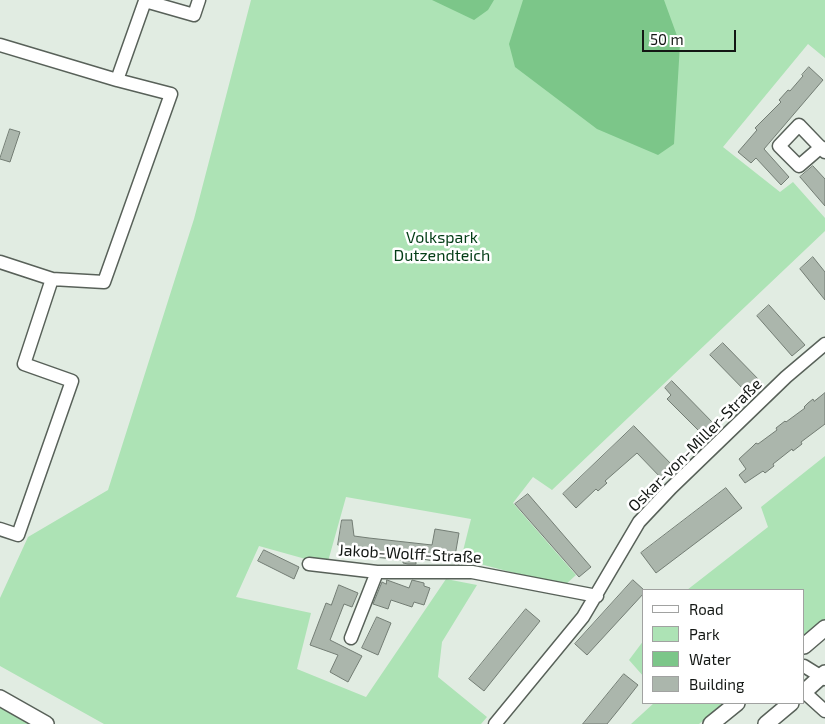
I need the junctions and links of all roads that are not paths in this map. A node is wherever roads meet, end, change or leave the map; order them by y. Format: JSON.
{"nodes":[{"id":1,"x":199,"y":0,"type":"edge"},
{"id":2,"x":0,"y":44,"type":"edge"},
{"id":3,"x":117,"y":80,"type":"junction"},
{"id":4,"x":823,"y":150,"type":"edge"},
{"id":5,"x":0,"y":262,"type":"edge"},
{"id":6,"x":52,"y":279,"type":"junction"},
{"id":7,"x":825,"y":344,"type":"edge"},
{"id":8,"x":0,"y":529,"type":"edge"},
{"id":9,"x":310,"y":564,"type":"dead end"},
{"id":10,"x":377,"y":572,"type":"junction"},
{"id":11,"x":597,"y":596,"type":"junction"},
{"id":12,"x":825,"y":628,"type":"edge"},
{"id":13,"x":351,"y":638,"type":"dead end"},
{"id":14,"x":805,"y":645,"type":"edge"},
{"id":15,"x":805,"y":666,"type":"edge"},
{"id":16,"x":824,"y":675,"type":"edge"},
{"id":17,"x":805,"y":691,"type":"edge"},
{"id":18,"x":805,"y":693,"type":"edge"},
{"id":19,"x":0,"y":698,"type":"edge"},
{"id":20,"x":736,"y":704,"type":"edge"},
{"id":21,"x":790,"y":704,"type":"edge"},
{"id":22,"x":825,"y":711,"type":"edge"},
{"id":23,"x":46,"y":724,"type":"edge"},
{"id":24,"x":495,"y":724,"type":"edge"},
{"id":25,"x":712,"y":724,"type":"edge"},
{"id":26,"x":766,"y":724,"type":"edge"}],
"edges":[{"from":1,"to":3,"type":"street"},
{"from":2,"to":3,"type":"street"},
{"from":3,"to":6,"type":"street"},
{"from":4,"to":4,"type":"street"},
{"from":5,"to":6,"type":"street"},
{"from":6,"to":8,"type":"street"},
{"from":7,"to":11,"type":"street","name":"Oskar-von-Miller-Straße"},
{"from":9,"to":10,"type":"street","name":"Jakob-Wolff-Straße"},
{"from":10,"to":11,"type":"street","name":"Jakob-Wolff-Straße"},
{"from":10,"to":13,"type":"street"},
{"from":11,"to":24,"type":"street","name":"Oskar-von-Miller-Straße"},
{"from":12,"to":14,"type":"main road"},
{"from":15,"to":16,"type":"street"},
{"from":16,"to":17,"type":"main road"},
{"from":18,"to":22,"type":"street"},
{"from":19,"to":23,"type":"main road"},
{"from":20,"to":25,"type":"main road"},
{"from":21,"to":26,"type":"main road"}]}
